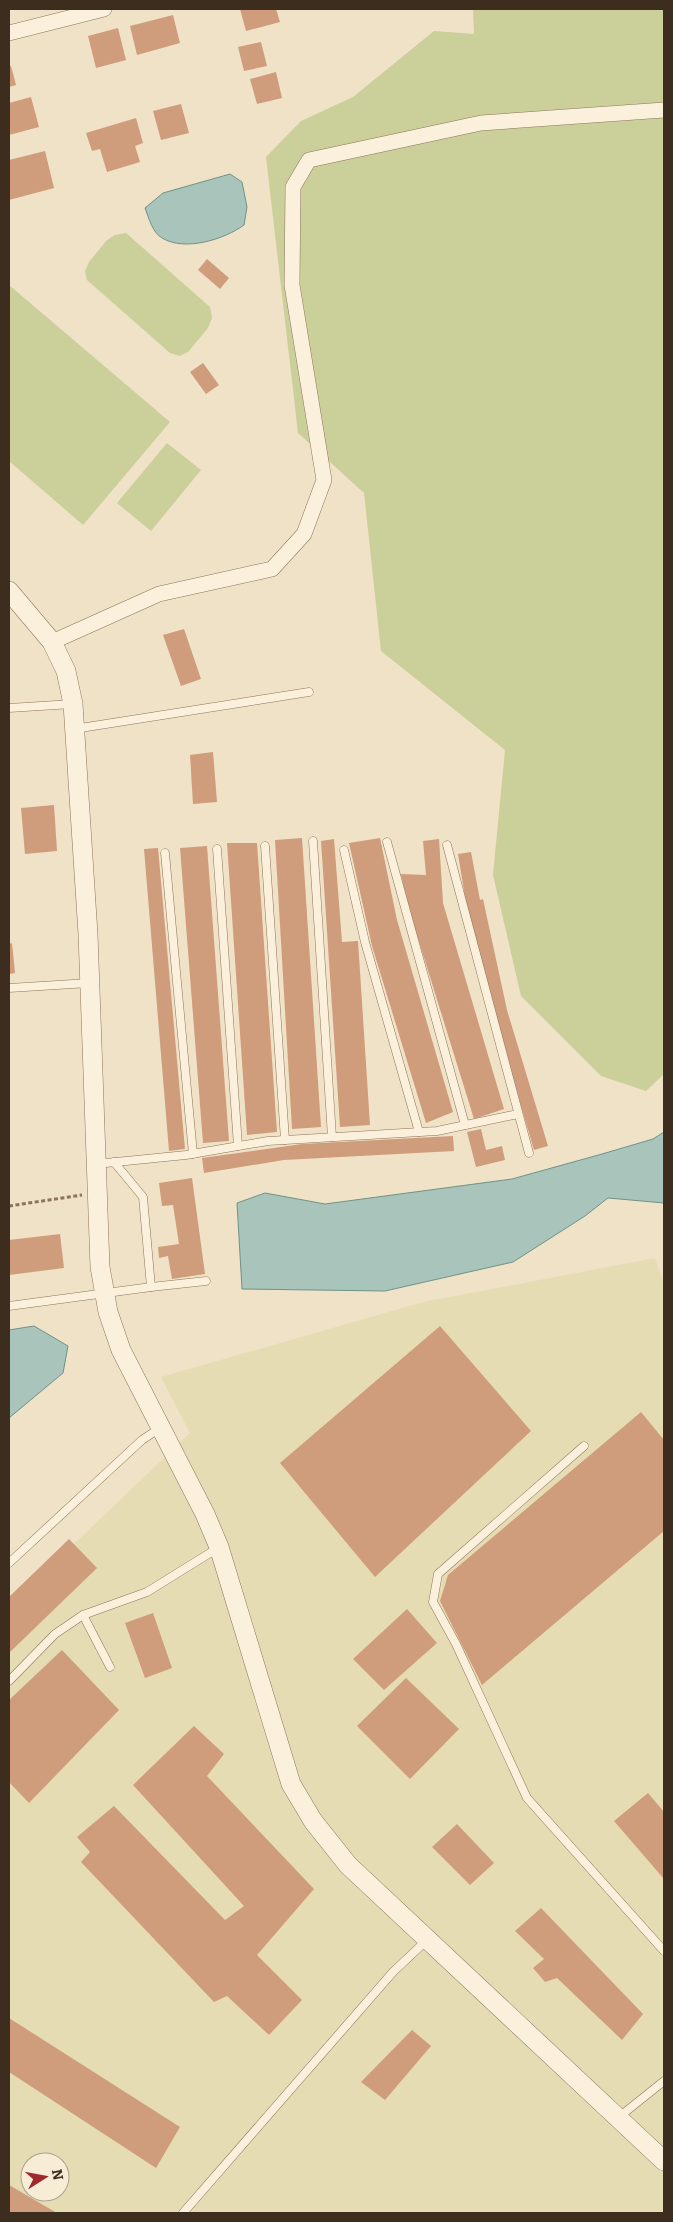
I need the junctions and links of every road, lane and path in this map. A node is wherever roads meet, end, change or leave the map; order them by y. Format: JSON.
{"nodes":[{"id":1,"x":104,"y":9,"type":"edge"},
{"id":2,"x":9,"y":33,"type":"edge"},
{"id":3,"x":664,"y":110,"type":"edge"},
{"id":4,"x":9,"y":591,"type":"edge"},
{"id":5,"x":52,"y":642,"type":"junction"},
{"id":6,"x":309,"y":692,"type":"dead end"},
{"id":7,"x":73,"y":704,"type":"junction"},
{"id":8,"x":9,"y":708,"type":"edge"},
{"id":9,"x":74,"y":729,"type":"junction"},
{"id":10,"x":313,"y":841,"type":"dead end"},
{"id":11,"x":387,"y":842,"type":"dead end"},
{"id":12,"x":446,"y":845,"type":"dead end"},
{"id":13,"x":265,"y":846,"type":"dead end"},
{"id":14,"x":218,"y":848,"type":"dead end"},
{"id":15,"x":344,"y":850,"type":"dead end"},
{"id":16,"x":165,"y":853,"type":"dead end"},
{"id":17,"x":89,"y":983,"type":"junction"},
{"id":18,"x":9,"y":988,"type":"edge"},
{"id":19,"x":518,"y":1114,"type":"junction"},
{"id":20,"x":465,"y":1125,"type":"junction"},
{"id":21,"x":419,"y":1132,"type":"junction"},
{"id":22,"x":332,"y":1137,"type":"junction"},
{"id":23,"x":285,"y":1140,"type":"junction"},
{"id":24,"x":238,"y":1146,"type":"junction"},
{"id":25,"x":529,"y":1153,"type":"dead end"},
{"id":26,"x":192,"y":1154,"type":"junction"},
{"id":27,"x":105,"y":1163,"type":"junction"},
{"id":28,"x":97,"y":1193,"type":"junction"},
{"id":29,"x":9,"y":1206,"type":"edge"},
{"id":30,"x":206,"y":1281,"type":"dead end"},
{"id":31,"x":151,"y":1287,"type":"junction"},
{"id":32,"x":105,"y":1293,"type":"junction"},
{"id":33,"x":9,"y":1306,"type":"edge"},
{"id":34,"x":161,"y":1427,"type":"junction"},
{"id":35,"x":584,"y":1446,"type":"dead end"},
{"id":36,"x":219,"y":1547,"type":"junction"},
{"id":37,"x":9,"y":1563,"type":"edge"},
{"id":38,"x":83,"y":1615,"type":"junction"},
{"id":39,"x":110,"y":1667,"type":"dead end"},
{"id":40,"x":9,"y":1681,"type":"edge"},
{"id":41,"x":428,"y":1939,"type":"junction"},
{"id":42,"x":664,"y":1951,"type":"edge"},
{"id":43,"x":664,"y":2080,"type":"edge"},
{"id":44,"x":619,"y":2118,"type":"junction"},
{"id":45,"x":664,"y":2161,"type":"edge"},
{"id":46,"x":183,"y":2213,"type":"edge"}],
"edges":[{"from":1,"to":2,"type":"street"},
{"from":3,"to":5,"type":"street"},
{"from":4,"to":5,"type":"street"},
{"from":5,"to":7,"type":"street"},
{"from":6,"to":9,"type":"lane"},
{"from":7,"to":8,"type":"lane"},
{"from":7,"to":9,"type":"street"},
{"from":9,"to":17,"type":"street"},
{"from":10,"to":22,"type":"lane"},
{"from":11,"to":20,"type":"lane"},
{"from":12,"to":19,"type":"lane"},
{"from":13,"to":23,"type":"lane"},
{"from":14,"to":24,"type":"lane"},
{"from":15,"to":21,"type":"lane"},
{"from":16,"to":26,"type":"lane"},
{"from":17,"to":18,"type":"lane"},
{"from":17,"to":27,"type":"street"},
{"from":19,"to":20,"type":"lane"},
{"from":19,"to":25,"type":"lane"},
{"from":20,"to":21,"type":"lane"},
{"from":21,"to":22,"type":"lane"},
{"from":22,"to":23,"type":"lane"},
{"from":23,"to":24,"type":"lane"},
{"from":24,"to":26,"type":"lane"},
{"from":26,"to":27,"type":"lane"},
{"from":27,"to":28,"type":"street"},
{"from":27,"to":31,"type":"lane"},
{"from":28,"to":29,"type":"path"},
{"from":28,"to":32,"type":"street"},
{"from":30,"to":31,"type":"lane"},
{"from":31,"to":32,"type":"lane"},
{"from":32,"to":33,"type":"lane"},
{"from":32,"to":34,"type":"street"},
{"from":34,"to":36,"type":"street"},
{"from":34,"to":37,"type":"lane"},
{"from":35,"to":42,"type":"lane"},
{"from":36,"to":38,"type":"lane"},
{"from":36,"to":41,"type":"street"},
{"from":38,"to":39,"type":"lane"},
{"from":38,"to":40,"type":"lane"},
{"from":41,"to":44,"type":"street"},
{"from":41,"to":46,"type":"lane"},
{"from":43,"to":44,"type":"lane"},
{"from":44,"to":45,"type":"street"}]}
